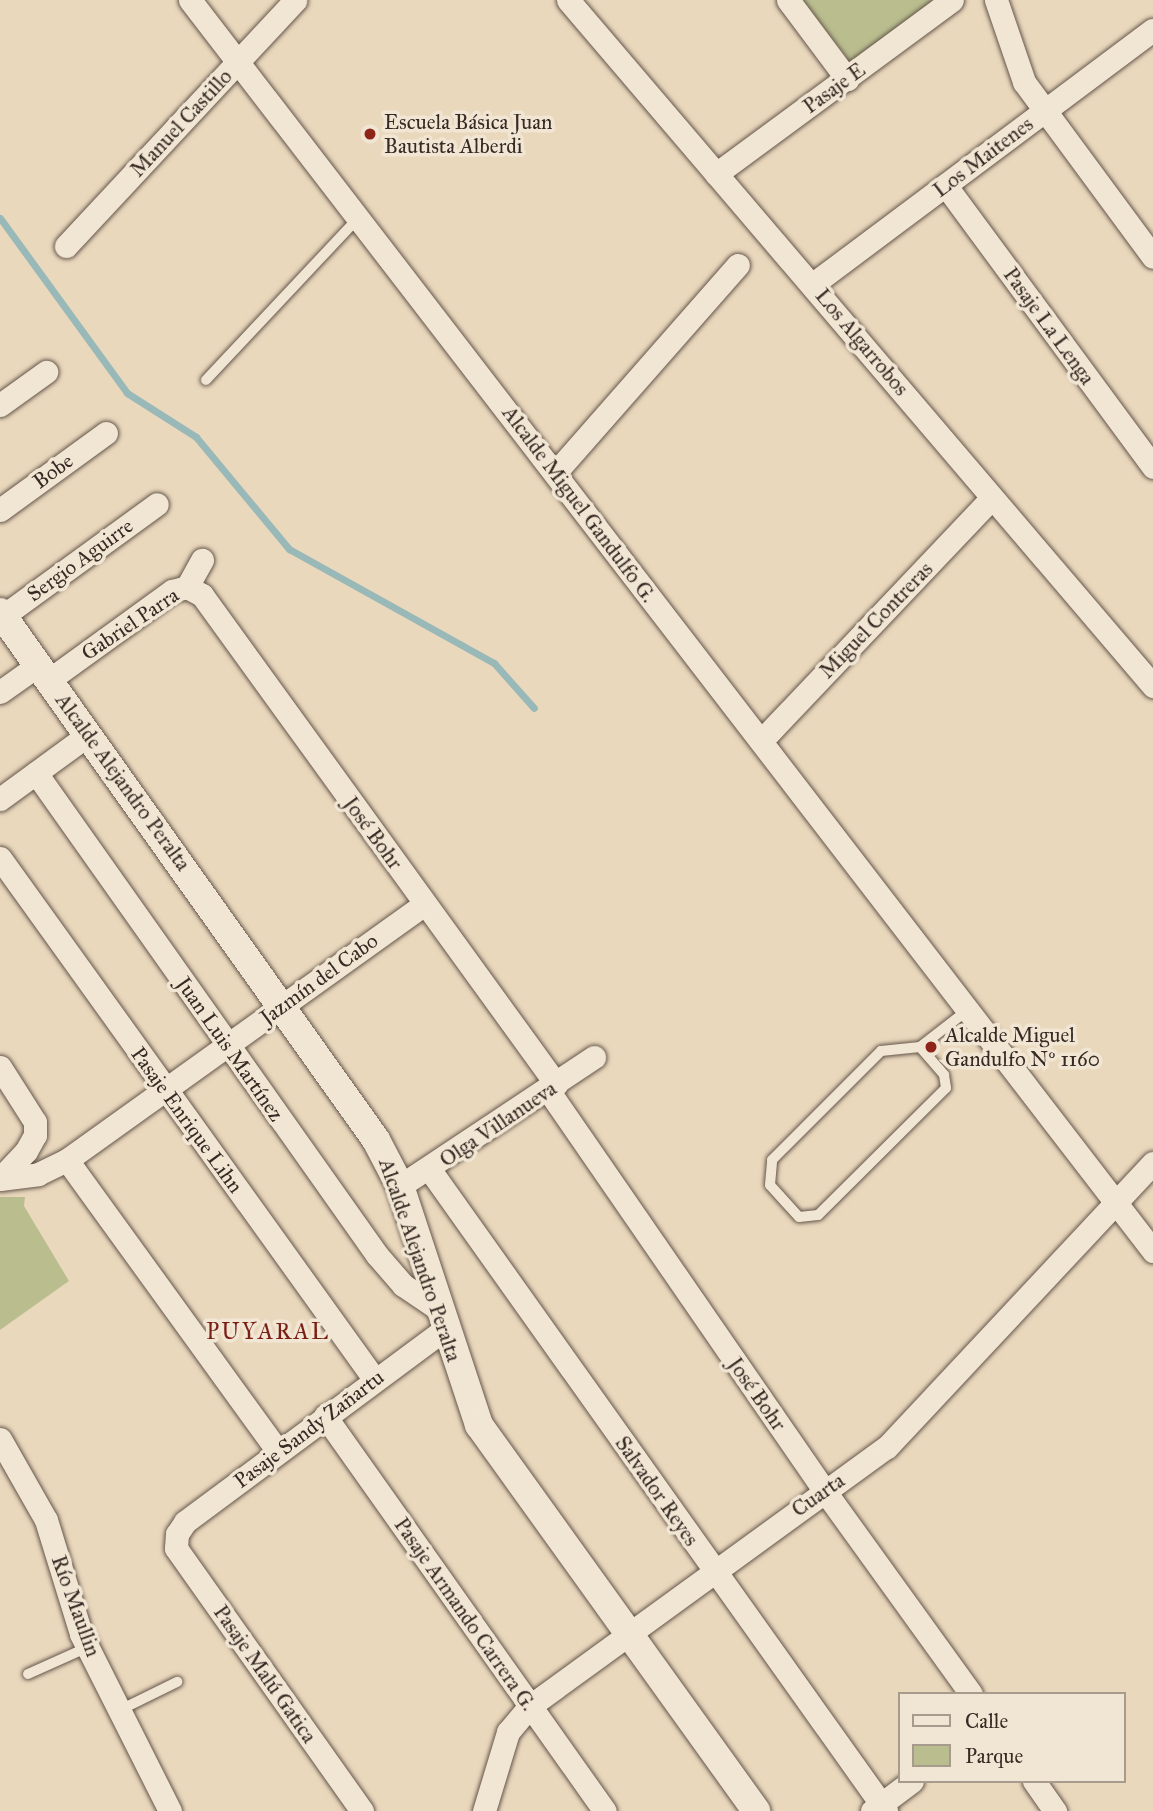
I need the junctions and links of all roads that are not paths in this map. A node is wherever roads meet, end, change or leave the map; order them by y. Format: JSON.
{"nodes":[{"id":1,"x":190,"y":0,"type":"edge"},
{"id":2,"x":295,"y":0,"type":"edge"},
{"id":3,"x":568,"y":0,"type":"edge"},
{"id":4,"x":788,"y":0,"type":"edge"},
{"id":5,"x":952,"y":0,"type":"edge"},
{"id":6,"x":996,"y":0,"type":"edge"},
{"id":7,"x":1149,"y":42,"type":"edge"},
{"id":8,"x":240,"y":61,"type":"junction"},
{"id":9,"x":847,"y":79,"type":"junction"},
{"id":10,"x":1045,"y":110,"type":"junction"},
{"id":11,"x":716,"y":174,"type":"junction"},
{"id":12,"x":946,"y":186,"type":"junction"},
{"id":13,"x":359,"y":217,"type":"junction"},
{"id":14,"x":66,"y":246,"type":"dead end"},
{"id":15,"x":1153,"y":257,"type":"edge"},
{"id":16,"x":738,"y":265,"type":"dead end"},
{"id":17,"x":813,"y":284,"type":"junction"},
{"id":18,"x":46,"y":372,"type":"dead end"},
{"id":19,"x":206,"y":380,"type":"dead end"},
{"id":20,"x":0,"y":405,"type":"edge"},
{"id":21,"x":106,"y":433,"type":"dead end"},
{"id":22,"x":1153,"y":467,"type":"edge"},
{"id":23,"x":555,"y":472,"type":"junction"},
{"id":24,"x":991,"y":499,"type":"junction"},
{"id":25,"x":157,"y":504,"type":"dead end"},
{"id":26,"x":0,"y":510,"type":"edge"},
{"id":27,"x":202,"y":560,"type":"dead end"},
{"id":28,"x":187,"y":587,"type":"junction"},
{"id":29,"x":2,"y":614,"type":"edge"},
{"id":30,"x":44,"y":673,"type":"junction"},
{"id":31,"x":1153,"y":686,"type":"edge"},
{"id":32,"x":0,"y":692,"type":"edge"},
{"id":33,"x":89,"y":734,"type":"junction"},
{"id":34,"x":761,"y":741,"type":"junction"},
{"id":35,"x":36,"y":773,"type":"junction"},
{"id":36,"x":0,"y":799,"type":"edge"},
{"id":37,"x":0,"y":858,"type":"edge"},
{"id":38,"x":424,"y":904,"type":"junction"},
{"id":39,"x":282,"y":1006,"type":"junction"},
{"id":40,"x":969,"y":1009,"type":"junction"},
{"id":41,"x":227,"y":1045,"type":"junction"},
{"id":42,"x":920,"y":1047,"type":"junction"},
{"id":43,"x":594,"y":1056,"type":"dead end"},
{"id":44,"x":0,"y":1067,"type":"edge"},
{"id":45,"x":552,"y":1087,"type":"junction"},
{"id":46,"x":165,"y":1091,"type":"junction"},
{"id":47,"x":67,"y":1160,"type":"junction"},
{"id":48,"x":1153,"y":1163,"type":"edge"},
{"id":49,"x":430,"y":1170,"type":"junction"},
{"id":50,"x":0,"y":1179,"type":"edge"},
{"id":51,"x":400,"y":1186,"type":"junction"},
{"id":52,"x":1116,"y":1203,"type":"junction"},
{"id":53,"x":1153,"y":1251,"type":"edge"},
{"id":54,"x":443,"y":1319,"type":"junction"},
{"id":55,"x":375,"y":1380,"type":"junction"},
{"id":56,"x":325,"y":1416,"type":"junction"},
{"id":57,"x":0,"y":1439,"type":"edge"},
{"id":58,"x":278,"y":1451,"type":"junction"},
{"id":59,"x":824,"y":1490,"type":"junction"},
{"id":60,"x":177,"y":1534,"type":"joint"},
{"id":61,"x":713,"y":1570,"type":"junction"},
{"id":62,"x":629,"y":1632,"type":"junction"},
{"id":63,"x":88,"y":1647,"type":"junction"},
{"id":64,"x":28,"y":1674,"type":"dead end"},
{"id":65,"x":177,"y":1682,"type":"dead end"},
{"id":66,"x":970,"y":1692,"type":"edge"},
{"id":67,"x":530,"y":1706,"type":"junction"},
{"id":68,"x":120,"y":1710,"type":"junction"},
{"id":69,"x":910,"y":1783,"type":"edge"},
{"id":70,"x":1035,"y":1783,"type":"edge"},
{"id":71,"x":880,"y":1809,"type":"edge"},
{"id":72,"x":170,"y":1811,"type":"edge"},
{"id":73,"x":362,"y":1811,"type":"edge"},
{"id":74,"x":484,"y":1811,"type":"edge"},
{"id":75,"x":605,"y":1811,"type":"edge"},
{"id":76,"x":756,"y":1811,"type":"edge"},
{"id":77,"x":1055,"y":1811,"type":"edge"}],
"edges":[{"from":1,"to":8,"type":"street","name":"Alcalde Miguel Gandulfo G."},
{"from":2,"to":8,"type":"street","name":"Manuel Castillo"},
{"from":3,"to":11,"type":"street","name":"Los Algarrobos"},
{"from":4,"to":9,"type":"street"},
{"from":5,"to":9,"type":"street","name":"Pasaje E"},
{"from":6,"to":10,"type":"street"},
{"from":7,"to":10,"type":"street","name":"Los Maitenes"},
{"from":8,"to":13,"type":"street","name":"Alcalde Miguel Gandulfo G."},
{"from":8,"to":14,"type":"street","name":"Manuel Castillo"},
{"from":9,"to":11,"type":"street","name":"Pasaje E"},
{"from":10,"to":12,"type":"street","name":"Los Maitenes"},
{"from":10,"to":15,"type":"street"},
{"from":11,"to":17,"type":"street","name":"Los Algarrobos"},
{"from":12,"to":17,"type":"street","name":"Los Maitenes"},
{"from":12,"to":22,"type":"street","name":"Pasaje La Lenga"},
{"from":13,"to":19,"type":"lane"},
{"from":13,"to":23,"type":"street","name":"Alcalde Miguel Gandulfo G."},
{"from":16,"to":23,"type":"street"},
{"from":17,"to":24,"type":"street","name":"Los Algarrobos"},
{"from":18,"to":20,"type":"street"},
{"from":21,"to":26,"type":"street","name":"Bobe"},
{"from":23,"to":34,"type":"street","name":"Alcalde Miguel Gandulfo G."},
{"from":24,"to":31,"type":"street","name":"Los Algarrobos"},
{"from":24,"to":34,"type":"street","name":"Miguel Contreras"},
{"from":25,"to":29,"type":"street","name":"Sergio Aguirre"},
{"from":27,"to":28,"type":"street","name":"Gabriel Parra"},
{"from":28,"to":30,"type":"street","name":"Gabriel Parra"},
{"from":28,"to":38,"type":"street","name":"José Bohr"},
{"from":29,"to":30,"type":"street","name":"Alcalde Alejandro Peralta"},
{"from":30,"to":32,"type":"street","name":"Gabriel Parra"},
{"from":30,"to":33,"type":"street","name":"Alcalde Alejandro Peralta"},
{"from":33,"to":35,"type":"street"},
{"from":33,"to":39,"type":"street","name":"Alcalde Alejandro Peralta"},
{"from":34,"to":40,"type":"street","name":"Alcalde Miguel Gandulfo G."},
{"from":35,"to":36,"type":"street"},
{"from":35,"to":41,"type":"street","name":"Juan Luis Martínez"},
{"from":37,"to":46,"type":"street","name":"Pasaje Enrique Lihn"},
{"from":38,"to":39,"type":"street","name":"Jazmín del Cabo"},
{"from":38,"to":45,"type":"street","name":"José Bohr"},
{"from":39,"to":41,"type":"street","name":"Jazmín del Cabo"},
{"from":39,"to":51,"type":"street","name":"Alcalde Alejandro Peralta"},
{"from":40,"to":42,"type":"lane"},
{"from":40,"to":52,"type":"street","name":"Alcalde Miguel Gandulfo G."},
{"from":41,"to":46,"type":"street","name":"Jazmín del Cabo"},
{"from":41,"to":54,"type":"street","name":"Juan Luis Martínez"},
{"from":42,"to":42,"type":"lane"},
{"from":43,"to":45,"type":"street","name":"Olga Villanueva"},
{"from":44,"to":50,"type":"street"},
{"from":45,"to":49,"type":"street","name":"Olga Villanueva"},
{"from":45,"to":59,"type":"street","name":"José Bohr"},
{"from":46,"to":47,"type":"street","name":"Jazmín del Cabo"},
{"from":46,"to":55,"type":"street","name":"Pasaje Enrique Lihn"},
{"from":47,"to":50,"type":"street","name":"Jazmín del Cabo"},
{"from":47,"to":58,"type":"street"},
{"from":48,"to":52,"type":"street","name":"Cuarta"},
{"from":49,"to":51,"type":"street","name":"Olga Villanueva"},
{"from":49,"to":61,"type":"street","name":"Salvador Reyes"},
{"from":51,"to":54,"type":"street","name":"Alcalde Alejandro Peralta"},
{"from":52,"to":53,"type":"street","name":"Alcalde Miguel Gandulfo G."},
{"from":52,"to":59,"type":"street","name":"Cuarta"},
{"from":54,"to":55,"type":"street","name":"Pasaje Sandy Zañartu"},
{"from":54,"to":62,"type":"street","name":"Alcalde Alejandro Peralta"},
{"from":55,"to":56,"type":"street","name":"Pasaje Sandy Zañartu"},
{"from":56,"to":58,"type":"street","name":"Pasaje Sandy Zañartu"},
{"from":56,"to":67,"type":"street","name":"Pasaje Armando Carrera G."},
{"from":57,"to":63,"type":"street","name":"Río Maullin"},
{"from":58,"to":60,"type":"street","name":"Pasaje Sandy Zañartu"},
{"from":59,"to":61,"type":"street","name":"Cuarta"},
{"from":59,"to":66,"type":"street","name":"José Bohr"},
{"from":60,"to":73,"type":"street","name":"Pasaje Malú Gatica"},
{"from":61,"to":62,"type":"street","name":"Cuarta"},
{"from":61,"to":71,"type":"street","name":"Salvador Reyes"},
{"from":62,"to":67,"type":"street","name":"Cuarta"},
{"from":62,"to":76,"type":"street","name":"Alcalde Alejandro Peralta"},
{"from":63,"to":64,"type":"lane"},
{"from":63,"to":68,"type":"street","name":"Río Maullin"},
{"from":65,"to":68,"type":"lane"},
{"from":67,"to":74,"type":"street","name":"Cuarta"},
{"from":67,"to":75,"type":"street","name":"Pasaje Armando Carrera G."},
{"from":68,"to":72,"type":"street","name":"Río Maullin"},
{"from":69,"to":71,"type":"street"},
{"from":70,"to":77,"type":"street"}]}
